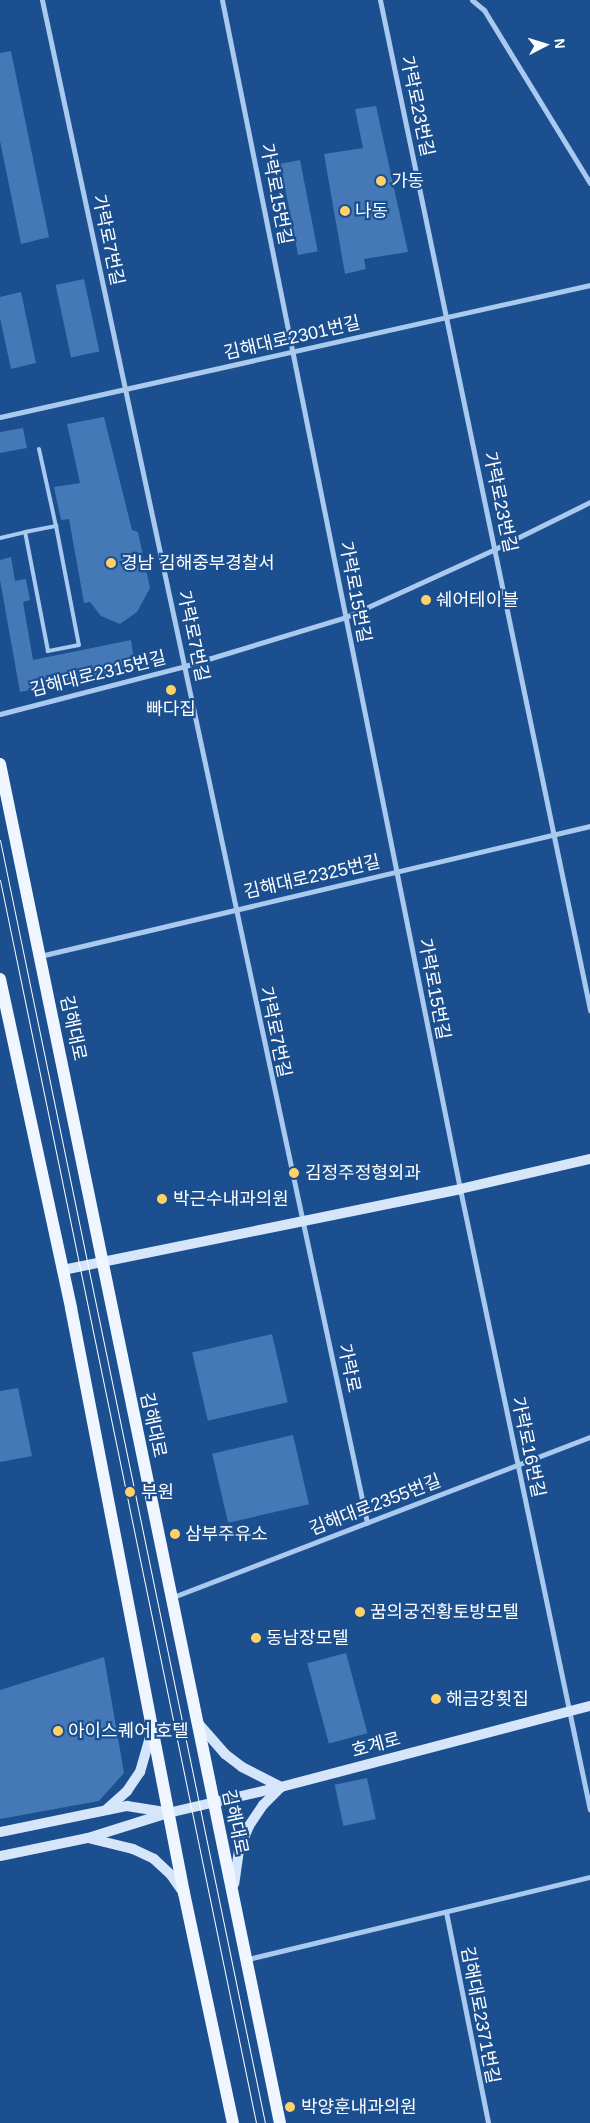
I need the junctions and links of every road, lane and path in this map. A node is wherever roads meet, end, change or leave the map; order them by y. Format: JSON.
{"nodes":[{"id":1,"x":42,"y":0,"type":"edge"},
{"id":2,"x":222,"y":0,"type":"edge"},
{"id":3,"x":380,"y":0,"type":"edge"},
{"id":4,"x":472,"y":0,"type":"edge"},
{"id":5,"x":590,"y":183,"type":"edge"},
{"id":6,"x":590,"y":285,"type":"edge"},
{"id":7,"x":448,"y":317,"type":"junction"},
{"id":8,"x":294,"y":351,"type":"junction"},
{"id":9,"x":126,"y":389,"type":"junction"},
{"id":10,"x":0,"y":417,"type":"edge"},
{"id":11,"x":39,"y":449,"type":"dead end"},
{"id":12,"x":590,"y":502,"type":"edge"},
{"id":13,"x":56,"y":526,"type":"junction"},
{"id":14,"x":25,"y":532,"type":"junction"},
{"id":15,"x":0,"y":538,"type":"edge"},
{"id":16,"x":495,"y":549,"type":"junction"},
{"id":17,"x":346,"y":617,"type":"junction"},
{"id":18,"x":185,"y":666,"type":"junction"},
{"id":19,"x":0,"y":714,"type":"edge"},
{"id":20,"x":0,"y":764,"type":"edge"},
{"id":21,"x":590,"y":826,"type":"edge"},
{"id":22,"x":555,"y":834,"type":"junction"},
{"id":23,"x":397,"y":872,"type":"junction"},
{"id":24,"x":236,"y":910,"type":"junction"},
{"id":25,"x":40,"y":956,"type":"junction"},
{"id":26,"x":0,"y":981,"type":"edge"},
{"id":27,"x":590,"y":1010,"type":"edge"},
{"id":28,"x":590,"y":1159,"type":"edge"},
{"id":29,"x":460,"y":1189,"type":"junction"},
{"id":30,"x":300,"y":1219,"type":"junction"},
{"id":31,"x":104,"y":1262,"type":"junction"},
{"id":32,"x":63,"y":1270,"type":"junction"},
{"id":33,"x":590,"y":1437,"type":"edge"},
{"id":34,"x":517,"y":1466,"type":"junction"},
{"id":35,"x":367,"y":1523,"type":"junction"},
{"id":36,"x":170,"y":1598,"type":"junction"},
{"id":37,"x":590,"y":1706,"type":"edge"},
{"id":38,"x":570,"y":1711,"type":"junction"},
{"id":39,"x":196,"y":1720,"type":"junction"},
{"id":40,"x":152,"y":1728,"type":"junction"},
{"id":41,"x":281,"y":1787,"type":"junction"},
{"id":42,"x":213,"y":1803,"type":"junction"},
{"id":43,"x":590,"y":1810,"type":"edge"},
{"id":44,"x":168,"y":1812,"type":"junction"},
{"id":45,"x":91,"y":1814,"type":"junction"},
{"id":46,"x":0,"y":1832,"type":"edge"},
{"id":47,"x":88,"y":1838,"type":"junction"},
{"id":48,"x":0,"y":1856,"type":"edge"},
{"id":49,"x":590,"y":1877,"type":"edge"},
{"id":50,"x":184,"y":1893,"type":"junction"},
{"id":51,"x":234,"y":1901,"type":"junction"},
{"id":52,"x":446,"y":1912,"type":"junction"},
{"id":53,"x":248,"y":1959,"type":"junction"},
{"id":54,"x":233,"y":2123,"type":"edge"},
{"id":55,"x":280,"y":2123,"type":"edge"},
{"id":56,"x":488,"y":2123,"type":"edge"}],
"edges":[{"from":1,"to":9,"type":"street","name":"가락로7번길"},
{"from":2,"to":8,"type":"street","name":"가락로15번길"},
{"from":3,"to":7,"type":"street","name":"가락로23번길"},
{"from":4,"to":5,"type":"street"},
{"from":6,"to":7,"type":"street","name":"김해대로2301번길"},
{"from":7,"to":8,"type":"street","name":"김해대로2301번길"},
{"from":7,"to":16,"type":"street","name":"가락로23번길"},
{"from":8,"to":9,"type":"street","name":"김해대로2301번길"},
{"from":8,"to":17,"type":"street","name":"가락로15번길"},
{"from":9,"to":10,"type":"street","name":"김해대로2301번길"},
{"from":9,"to":18,"type":"street","name":"가락로7번길"},
{"from":11,"to":13,"type":"lane"},
{"from":12,"to":16,"type":"street","name":"김해대로2315번길"},
{"from":13,"to":14,"type":"lane"},
{"from":13,"to":14,"type":"lane"},
{"from":14,"to":15,"type":"lane"},
{"from":16,"to":17,"type":"street","name":"김해대로2315번길"},
{"from":16,"to":22,"type":"street","name":"가락로23번길"},
{"from":17,"to":18,"type":"street","name":"김해대로2315번길"},
{"from":17,"to":23,"type":"street","name":"가락로15번길"},
{"from":18,"to":19,"type":"street","name":"김해대로2315번길"},
{"from":18,"to":24,"type":"street","name":"가락로7번길"},
{"from":20,"to":25,"type":"main road","name":"김해대로"},
{"from":21,"to":22,"type":"street","name":"김해대로2325번길"},
{"from":22,"to":23,"type":"street","name":"김해대로2325번길"},
{"from":22,"to":27,"type":"street","name":"가락로23번길"},
{"from":23,"to":24,"type":"street","name":"김해대로2325번길"},
{"from":23,"to":29,"type":"street","name":"가락로15번길"},
{"from":24,"to":25,"type":"street","name":"김해대로2325번길"},
{"from":24,"to":30,"type":"street","name":"가락로7번길"},
{"from":25,"to":31,"type":"main road","name":"김해대로"},
{"from":26,"to":32,"type":"main road"},
{"from":28,"to":29,"type":"main road"},
{"from":29,"to":30,"type":"main road"},
{"from":29,"to":34,"type":"street","name":"가락로16번길"},
{"from":30,"to":31,"type":"main road"},
{"from":30,"to":35,"type":"street","name":"가락로"},
{"from":31,"to":32,"type":"main road"},
{"from":31,"to":36,"type":"main road","name":"김해대로"},
{"from":32,"to":40,"type":"main road"},
{"from":33,"to":34,"type":"street","name":"김해대로2355번길"},
{"from":34,"to":35,"type":"street","name":"김해대로2355번길"},
{"from":34,"to":38,"type":"street","name":"가락로16번길"},
{"from":35,"to":36,"type":"street","name":"김해대로2355번길"},
{"from":36,"to":39,"type":"main road","name":"김해대로"},
{"from":37,"to":38,"type":"main road","name":"호계로"},
{"from":38,"to":41,"type":"main road","name":"호계로"},
{"from":38,"to":43,"type":"street","name":"가락로16번길"},
{"from":39,"to":41,"type":"main road"},
{"from":39,"to":42,"type":"main road","name":"김해대로"},
{"from":40,"to":44,"type":"main road"},
{"from":40,"to":45,"type":"main road"},
{"from":41,"to":42,"type":"main road","name":"호계로"},
{"from":41,"to":51,"type":"main road"},
{"from":42,"to":44,"type":"main road","name":"호계로"},
{"from":42,"to":51,"type":"main road","name":"김해대로"},
{"from":44,"to":45,"type":"main road","name":"호계로"},
{"from":44,"to":47,"type":"main road","name":"호계로"},
{"from":44,"to":50,"type":"main road"},
{"from":45,"to":46,"type":"main road","name":"호계로"},
{"from":47,"to":48,"type":"main road","name":"호계로"},
{"from":47,"to":50,"type":"main road"},
{"from":49,"to":52,"type":"street"},
{"from":50,"to":54,"type":"main road"},
{"from":51,"to":53,"type":"main road","name":"김해대로"},
{"from":52,"to":53,"type":"street"},
{"from":52,"to":56,"type":"street","name":"김해대로2371번길"},
{"from":53,"to":55,"type":"main road","name":"김해대로"}]}
